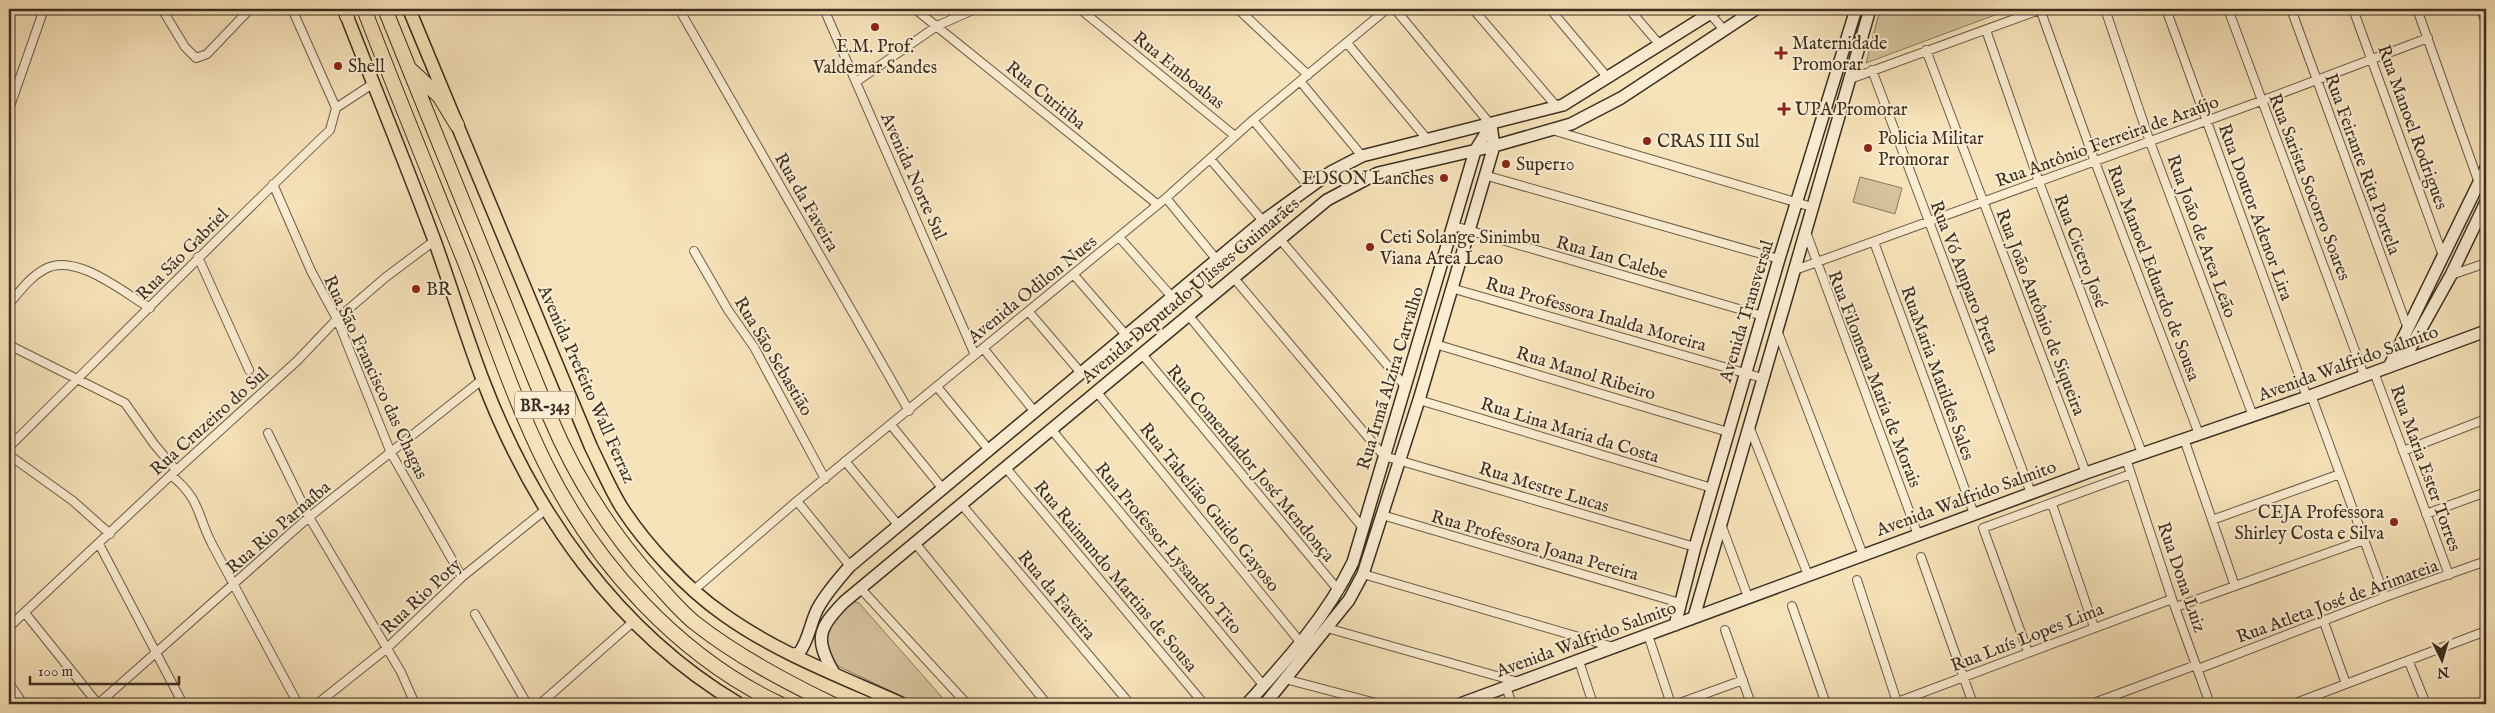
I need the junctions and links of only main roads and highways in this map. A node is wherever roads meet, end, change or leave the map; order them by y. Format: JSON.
{"nodes":[{"id":1,"x":364,"y":9,"type":"edge"},
{"id":2,"x":385,"y":9,"type":"edge"},
{"id":3,"x":413,"y":10,"type":"edge"},
{"id":4,"x":346,"y":11,"type":"edge"},
{"id":5,"x":409,"y":68,"type":"junction"},
{"id":6,"x":457,"y":124,"type":"junction"},
{"id":7,"x":739,"y":704,"type":"edge"},
{"id":8,"x":780,"y":704,"type":"edge"},
{"id":9,"x":832,"y":704,"type":"edge"},
{"id":10,"x":902,"y":704,"type":"edge"}],
"edges":[{"from":1,"to":8,"type":"highway","number":"BR-343"},
{"from":2,"to":5,"type":"highway","number":"BR-343"},
{"from":3,"to":6,"type":"main road","name":"Avenida Prefeito Wall Ferraz"},
{"from":4,"to":7,"type":"main road"},
{"from":5,"to":6,"type":"highway"},
{"from":5,"to":9,"type":"highway","number":"BR-343"},
{"from":6,"to":10,"type":"main road","name":"Avenida Prefeito Wall Ferraz"}]}
